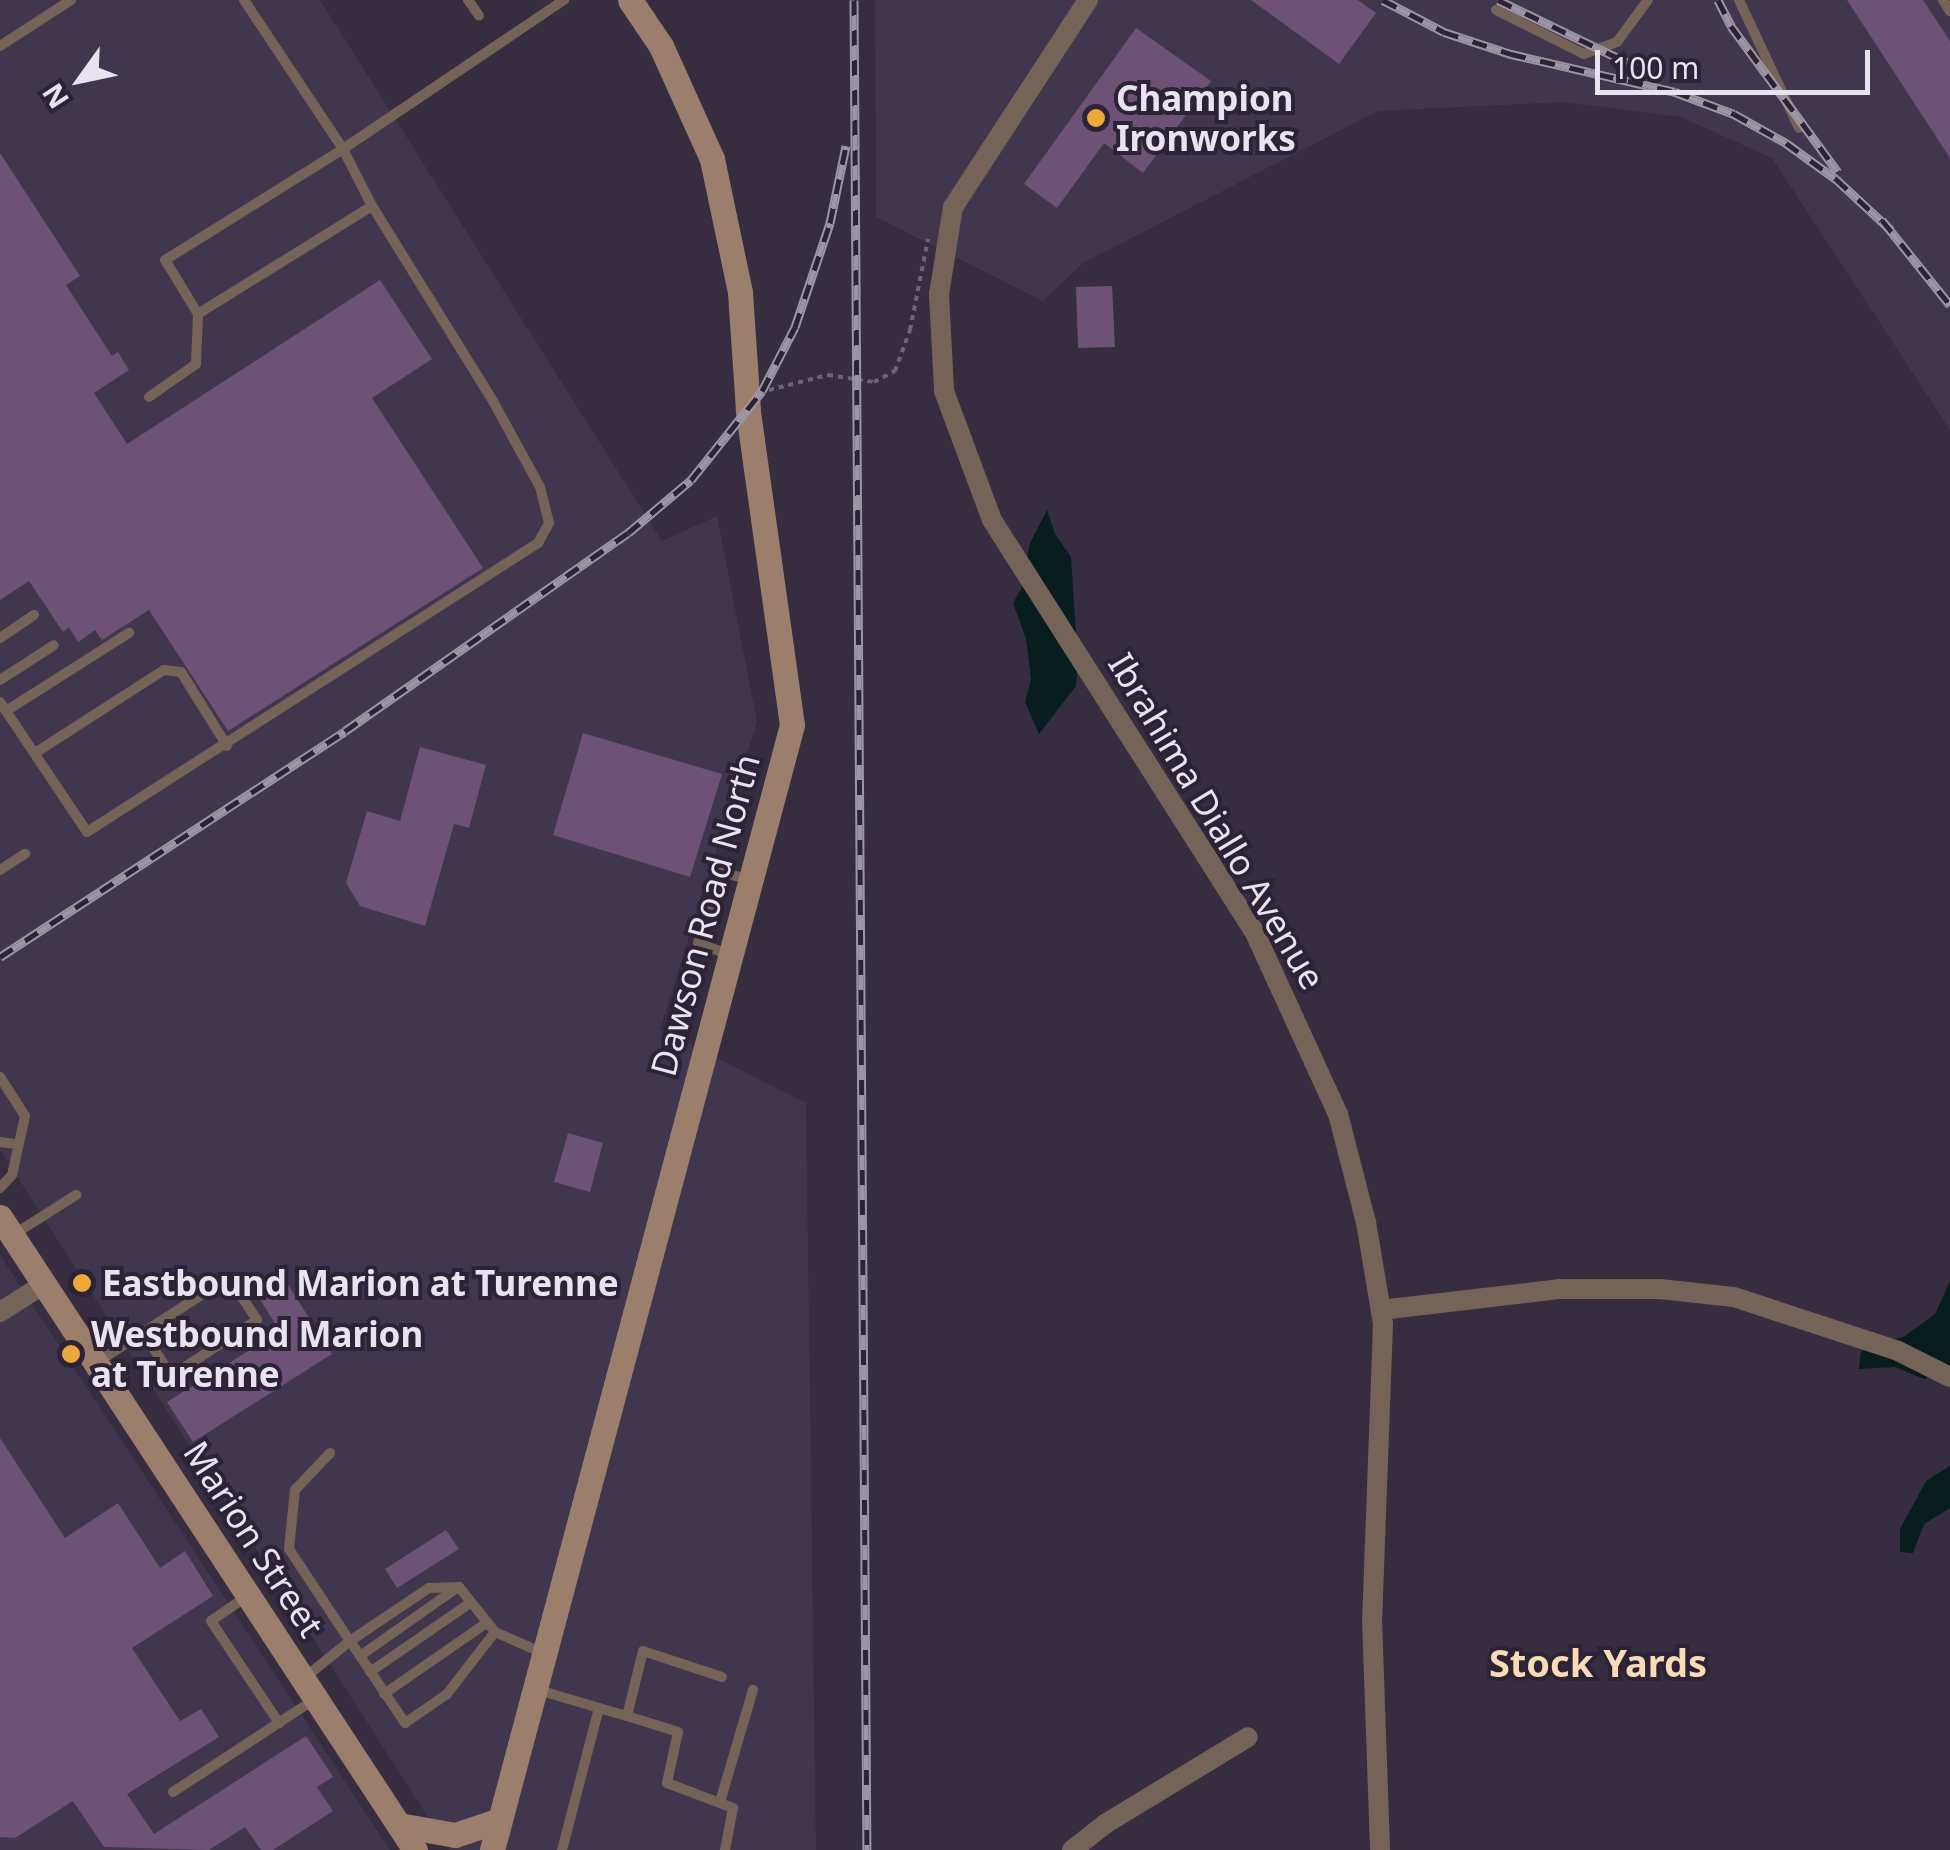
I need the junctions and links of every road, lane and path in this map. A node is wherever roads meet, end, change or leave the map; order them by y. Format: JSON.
{"nodes":[{"id":1,"x":71,"y":0,"type":"edge"},
{"id":2,"x":244,"y":0,"type":"edge"},
{"id":3,"x":468,"y":0,"type":"edge"},
{"id":4,"x":564,"y":0,"type":"edge"},
{"id":5,"x":630,"y":0,"type":"edge"},
{"id":6,"x":1088,"y":0,"type":"edge"},
{"id":7,"x":1648,"y":0,"type":"edge"},
{"id":8,"x":1738,"y":0,"type":"edge"},
{"id":9,"x":1943,"y":0,"type":"edge"},
{"id":10,"x":1496,"y":10,"type":"dead end"},
{"id":11,"x":1950,"y":11,"type":"edge"},
{"id":12,"x":480,"y":16,"type":"dead end"},
{"id":13,"x":0,"y":46,"type":"edge"},
{"id":14,"x":1799,"y":128,"type":"dead end"},
{"id":15,"x":343,"y":149,"type":"junction"},
{"id":16,"x":372,"y":206,"type":"junction"},
{"id":17,"x":953,"y":207,"type":"junction"},
{"id":18,"x":198,"y":314,"type":"junction"},
{"id":19,"x":747,"y":392,"type":"junction"},
{"id":20,"x":149,"y":397,"type":"dead end"},
{"id":21,"x":34,"y":616,"type":"dead end"},
{"id":22,"x":129,"y":634,"type":"dead end"},
{"id":23,"x":0,"y":638,"type":"edge"},
{"id":24,"x":54,"y":645,"type":"dead end"},
{"id":25,"x":0,"y":680,"type":"edge"},
{"id":26,"x":3,"y":706,"type":"edge"},
{"id":27,"x":227,"y":746,"type":"junction"},
{"id":28,"x":36,"y":753,"type":"junction"},
{"id":29,"x":25,"y":854,"type":"dead end"},
{"id":30,"x":0,"y":870,"type":"edge"},
{"id":31,"x":751,"y":880,"type":"junction"},
{"id":32,"x":731,"y":956,"type":"junction"},
{"id":33,"x":0,"y":1077,"type":"edge"},
{"id":34,"x":0,"y":1142,"type":"edge"},
{"id":35,"x":16,"y":1144,"type":"junction"},
{"id":36,"x":0,"y":1188,"type":"edge"},
{"id":37,"x":76,"y":1195,"type":"dead end"},
{"id":38,"x":6,"y":1226,"type":"edge"},
{"id":39,"x":44,"y":1284,"type":"junction"},
{"id":40,"x":1380,"y":1310,"type":"junction"},
{"id":41,"x":0,"y":1312,"type":"edge"},
{"id":42,"x":144,"y":1333,"type":"junction"},
{"id":43,"x":96,"y":1362,"type":"junction"},
{"id":44,"x":1950,"y":1377,"type":"edge"},
{"id":45,"x":330,"y":1453,"type":"dead end"},
{"id":46,"x":459,"y":1586,"type":"junction"},
{"id":47,"x":248,"y":1595,"type":"junction"},
{"id":48,"x":470,"y":1603,"type":"junction"},
{"id":49,"x":484,"y":1624,"type":"junction"},
{"id":50,"x":496,"y":1632,"type":"junction"},
{"id":51,"x":350,"y":1641,"type":"junction"},
{"id":52,"x":544,"y":1654,"type":"junction"},
{"id":53,"x":360,"y":1656,"type":"junction"},
{"id":54,"x":370,"y":1672,"type":"junction"},
{"id":55,"x":722,"y":1676,"type":"dead end"},
{"id":56,"x":310,"y":1689,"type":"junction"},
{"id":57,"x":535,"y":1689,"type":"junction"},
{"id":58,"x":753,"y":1690,"type":"dead end"},
{"id":59,"x":384,"y":1694,"type":"junction"},
{"id":60,"x":600,"y":1708,"type":"junction"},
{"id":61,"x":627,"y":1716,"type":"junction"},
{"id":62,"x":278,"y":1723,"type":"junction"},
{"id":63,"x":1248,"y":1736,"type":"dead end"},
{"id":64,"x":173,"y":1792,"type":"dead end"},
{"id":65,"x":720,"y":1802,"type":"junction"},
{"id":66,"x":500,"y":1820,"type":"junction"},
{"id":67,"x":399,"y":1825,"type":"junction"},
{"id":68,"x":416,"y":1850,"type":"edge"},
{"id":69,"x":492,"y":1850,"type":"edge"},
{"id":70,"x":562,"y":1850,"type":"edge"},
{"id":71,"x":724,"y":1850,"type":"edge"},
{"id":72,"x":1072,"y":1850,"type":"edge"},
{"id":73,"x":1380,"y":1850,"type":"edge"}],
"edges":[{"from":1,"to":13,"type":"lane"},
{"from":2,"to":15,"type":"lane"},
{"from":3,"to":12,"type":"lane"},
{"from":4,"to":15,"type":"lane"},
{"from":5,"to":19,"type":"street","name":"Dawson Road North"},
{"from":6,"to":17,"type":"street"},
{"from":7,"to":10,"type":"lane"},
{"from":8,"to":14,"type":"lane"},
{"from":9,"to":11,"type":"lane"},
{"from":15,"to":16,"type":"lane"},
{"from":15,"to":18,"type":"lane"},
{"from":16,"to":18,"type":"lane"},
{"from":16,"to":27,"type":"lane"},
{"from":17,"to":19,"type":"path"},
{"from":17,"to":40,"type":"street","name":"Ibrahima Diallo Avenue"},
{"from":18,"to":20,"type":"lane"},
{"from":19,"to":31,"type":"street","name":"Dawson Road North"},
{"from":21,"to":23,"type":"lane"},
{"from":22,"to":26,"type":"lane"},
{"from":24,"to":25,"type":"lane"},
{"from":26,"to":28,"type":"lane"},
{"from":27,"to":28,"type":"lane"},
{"from":27,"to":28,"type":"lane"},
{"from":29,"to":30,"type":"lane"},
{"from":31,"to":32,"type":"street","name":"Dawson Road North"},
{"from":31,"to":32,"type":"lane"},
{"from":32,"to":52,"type":"street","name":"Dawson Road North"},
{"from":33,"to":35,"type":"lane"},
{"from":34,"to":35,"type":"lane"},
{"from":35,"to":36,"type":"lane"},
{"from":37,"to":38,"type":"lane"},
{"from":38,"to":39,"type":"street","name":"Marion Street"},
{"from":39,"to":41,"type":"street"},
{"from":39,"to":43,"type":"street","name":"Marion Street"},
{"from":40,"to":44,"type":"street"},
{"from":40,"to":73,"type":"street","name":"Ibrahima Diallo Avenue"},
{"from":42,"to":42,"type":"lane"},
{"from":42,"to":43,"type":"lane"},
{"from":43,"to":47,"type":"street","name":"Marion Street"},
{"from":45,"to":51,"type":"lane"},
{"from":46,"to":48,"type":"lane"},
{"from":46,"to":51,"type":"lane"},
{"from":46,"to":53,"type":"lane"},
{"from":47,"to":56,"type":"street","name":"Marion Street"},
{"from":47,"to":62,"type":"lane"},
{"from":48,"to":49,"type":"lane"},
{"from":48,"to":54,"type":"lane"},
{"from":49,"to":50,"type":"lane"},
{"from":49,"to":59,"type":"lane"},
{"from":50,"to":52,"type":"lane"},
{"from":50,"to":59,"type":"lane"},
{"from":51,"to":53,"type":"lane"},
{"from":51,"to":56,"type":"lane"},
{"from":52,"to":57,"type":"street","name":"Dawson Road North"},
{"from":53,"to":54,"type":"lane"},
{"from":54,"to":59,"type":"lane"},
{"from":55,"to":61,"type":"lane"},
{"from":56,"to":62,"type":"lane"},
{"from":56,"to":67,"type":"street","name":"Marion Street"},
{"from":57,"to":60,"type":"lane"},
{"from":57,"to":66,"type":"street","name":"Dawson Road North"},
{"from":58,"to":65,"type":"lane"},
{"from":60,"to":61,"type":"lane"},
{"from":60,"to":70,"type":"lane"},
{"from":61,"to":65,"type":"lane"},
{"from":62,"to":64,"type":"lane"},
{"from":63,"to":72,"type":"street"},
{"from":65,"to":71,"type":"lane"},
{"from":66,"to":67,"type":"street"},
{"from":66,"to":69,"type":"street","name":"Dawson Road North"},
{"from":67,"to":68,"type":"street","name":"Marion Street"}]}
